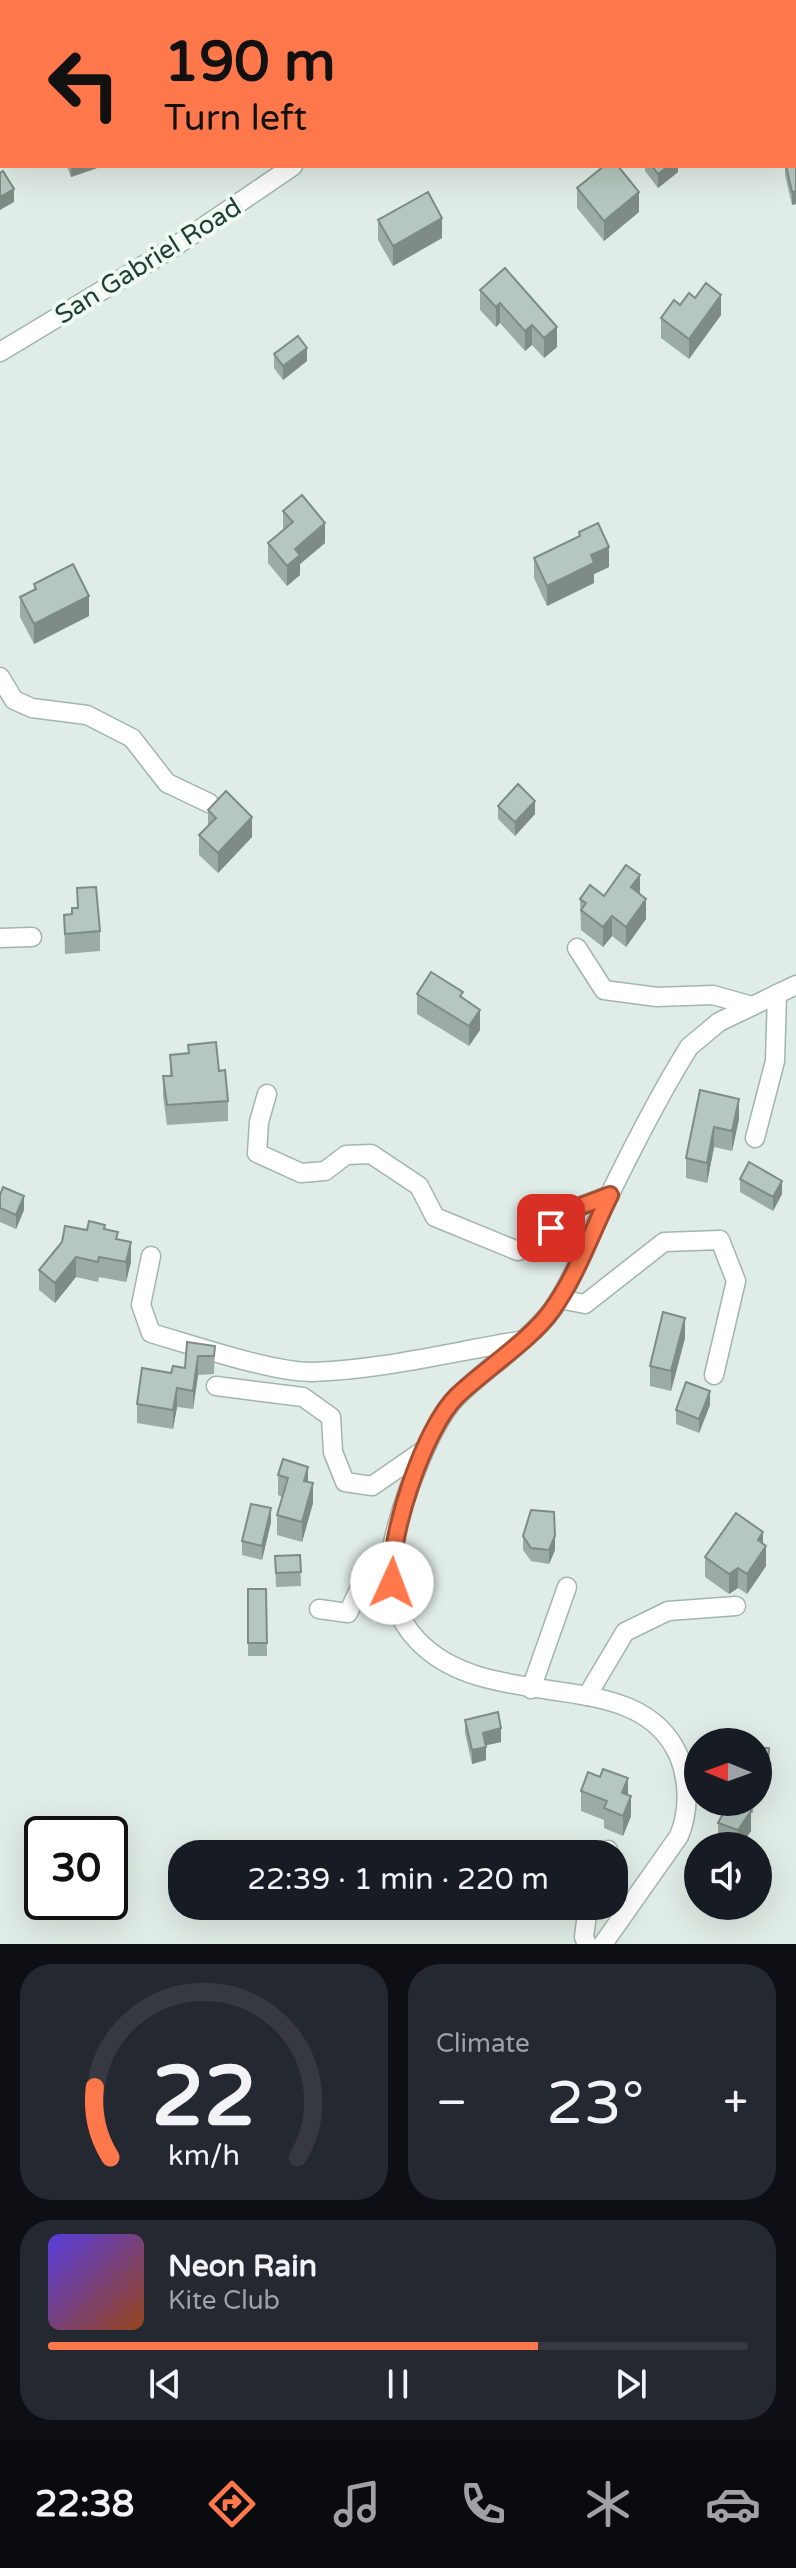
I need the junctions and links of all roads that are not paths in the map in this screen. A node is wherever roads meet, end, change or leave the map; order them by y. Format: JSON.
{"nodes":[{"id":1,"x":290,"y":168,"type":"edge"},
{"id":2,"x":0,"y":352,"type":"edge"},
{"id":3,"x":0,"y":677,"type":"edge"},
{"id":4,"x":209,"y":803,"type":"dead end"},
{"id":5,"x":32,"y":937,"type":"dead end"},
{"id":6,"x":0,"y":938,"type":"edge"},
{"id":7,"x":577,"y":948,"type":"dead end"},
{"id":8,"x":796,"y":985,"type":"edge"},
{"id":9,"x":777,"y":994,"type":"junction"},
{"id":10,"x":752,"y":1006,"type":"junction"},
{"id":11,"x":267,"y":1094,"type":"dead end"},
{"id":12,"x":755,"y":1138,"type":"dead end"},
{"id":13,"x":610,"y":1195,"type":"junction"},
{"id":14,"x":151,"y":1256,"type":"dead end"},
{"id":15,"x":559,"y":1299,"type":"junction"},
{"id":16,"x":519,"y":1341,"type":"junction"},
{"id":17,"x":714,"y":1375,"type":"dead end"},
{"id":18,"x":216,"y":1386,"type":"dead end"},
{"id":19,"x":424,"y":1450,"type":"junction"},
{"id":20,"x":390,"y":1565,"type":"junction"},
{"id":21,"x":567,"y":1587,"type":"dead end"},
{"id":22,"x":736,"y":1606,"type":"dead end"},
{"id":23,"x":319,"y":1609,"type":"dead end"},
{"id":24,"x":531,"y":1689,"type":"junction"},
{"id":25,"x":587,"y":1696,"type":"junction"},
{"id":26,"x":586,"y":1920,"type":"edge"},
{"id":27,"x":587,"y":1944,"type":"edge"},
{"id":28,"x":603,"y":1944,"type":"edge"}],
"edges":[{"from":1,"to":2,"type":"street","name":"San Gabriel Road"},
{"from":3,"to":4,"type":"street"},
{"from":5,"to":6,"type":"street"},
{"from":7,"to":10,"type":"street"},
{"from":8,"to":9,"type":"street"},
{"from":9,"to":10,"type":"street"},
{"from":9,"to":12,"type":"street"},
{"from":10,"to":13,"type":"street"},
{"from":11,"to":13,"type":"street"},
{"from":13,"to":15,"type":"street"},
{"from":14,"to":16,"type":"street"},
{"from":15,"to":16,"type":"street"},
{"from":15,"to":17,"type":"street"},
{"from":16,"to":19,"type":"street"},
{"from":18,"to":19,"type":"street"},
{"from":19,"to":20,"type":"street"},
{"from":20,"to":23,"type":"street"},
{"from":20,"to":24,"type":"street"},
{"from":21,"to":24,"type":"street"},
{"from":22,"to":25,"type":"street"},
{"from":24,"to":25,"type":"street"},
{"from":25,"to":28,"type":"street"},
{"from":26,"to":27,"type":"street"}]}
